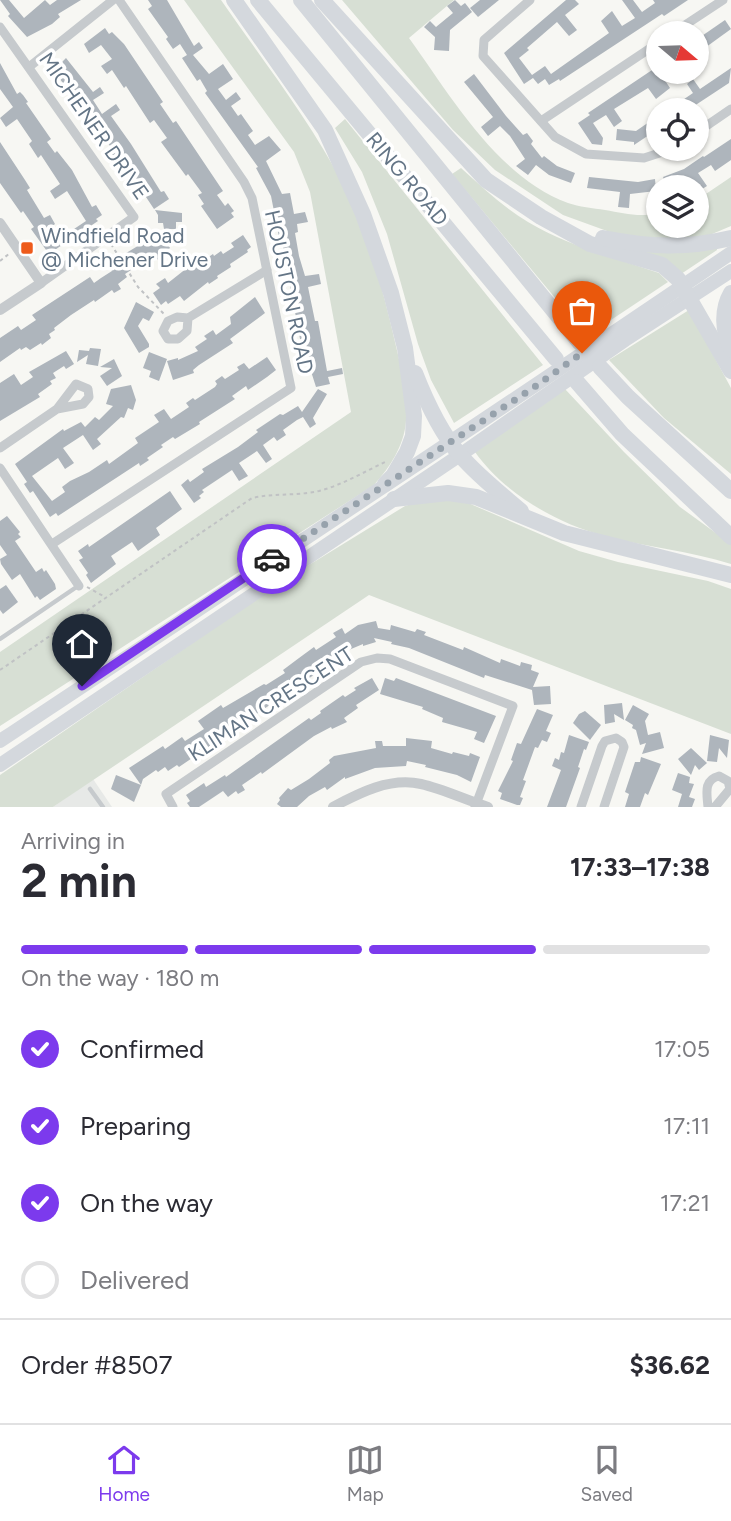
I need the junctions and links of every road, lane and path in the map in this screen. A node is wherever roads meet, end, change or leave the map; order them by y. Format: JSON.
{"nodes":[{"id":1,"x":113,"y":0,"type":"edge"},
{"id":2,"x":119,"y":0,"type":"edge"},
{"id":3,"x":234,"y":0,"type":"edge"},
{"id":4,"x":258,"y":0,"type":"edge"},
{"id":5,"x":301,"y":0,"type":"edge"},
{"id":6,"x":322,"y":0,"type":"edge"},
{"id":7,"x":530,"y":0,"type":"edge"},
{"id":8,"x":722,"y":0,"type":"edge"},
{"id":9,"x":691,"y":21,"type":"edge"},
{"id":10,"x":0,"y":27,"type":"edge"},
{"id":11,"x":646,"y":52,"type":"edge"},
{"id":12,"x":29,"y":67,"type":"junction"},
{"id":13,"x":731,"y":109,"type":"edge"},
{"id":14,"x":541,"y":121,"type":"junction"},
{"id":15,"x":709,"y":124,"type":"edge"},
{"id":16,"x":646,"y":157,"type":"edge"},
{"id":17,"x":541,"y":217,"type":"junction"},
{"id":18,"x":0,"y":223,"type":"edge"},
{"id":19,"x":106,"y":237,"type":"junction"},
{"id":20,"x":731,"y":238,"type":"edge"},
{"id":21,"x":17,"y":248,"type":"junction"},
{"id":22,"x":731,"y":253,"type":"edge"},
{"id":23,"x":0,"y":261,"type":"edge"},
{"id":24,"x":267,"y":270,"type":"junction"},
{"id":25,"x":731,"y":271,"type":"edge"},
{"id":26,"x":41,"y":283,"type":"junction"},
{"id":27,"x":686,"y":291,"type":"junction"},
{"id":28,"x":731,"y":293,"type":"edge"},
{"id":29,"x":0,"y":310,"type":"edge"},
{"id":30,"x":188,"y":318,"type":"junction"},
{"id":31,"x":168,"y":321,"type":"junction"},
{"id":32,"x":580,"y":343,"type":"dead end"},
{"id":33,"x":405,"y":348,"type":"junction"},
{"id":34,"x":731,"y":350,"type":"edge"},
{"id":35,"x":556,"y":359,"type":"dead end"},
{"id":36,"x":600,"y":367,"type":"dead end"},
{"id":37,"x":731,"y":371,"type":"edge"},
{"id":38,"x":576,"y":383,"type":"dead end"},
{"id":39,"x":58,"y":409,"type":"dead end"},
{"id":40,"x":0,"y":448,"type":"edge"},
{"id":41,"x":455,"y":449,"type":"junction"},
{"id":42,"x":405,"y":457,"type":"junction"},
{"id":43,"x":0,"y":468,"type":"edge"},
{"id":44,"x":385,"y":484,"type":"junction"},
{"id":45,"x":731,"y":491,"type":"edge"},
{"id":46,"x":394,"y":499,"type":"junction"},
{"id":47,"x":533,"y":521,"type":"junction"},
{"id":48,"x":731,"y":537,"type":"edge"},
{"id":49,"x":52,"y":544,"type":"junction"},
{"id":50,"x":731,"y":575,"type":"edge"},
{"id":51,"x":79,"y":586,"type":"junction"},
{"id":52,"x":106,"y":597,"type":"junction"},
{"id":53,"x":0,"y":639,"type":"edge"},
{"id":54,"x":0,"y":670,"type":"edge"},
{"id":55,"x":0,"y":741,"type":"edge"},
{"id":56,"x":0,"y":765,"type":"edge"},
{"id":57,"x":90,"y":789,"type":"dead end"},
{"id":58,"x":475,"y":805,"type":"edge"},
{"id":59,"x":103,"y":807,"type":"edge"},
{"id":60,"x":173,"y":807,"type":"edge"},
{"id":61,"x":333,"y":807,"type":"edge"},
{"id":62,"x":488,"y":807,"type":"edge"},
{"id":63,"x":581,"y":807,"type":"edge"},
{"id":64,"x":604,"y":807,"type":"edge"},
{"id":65,"x":708,"y":807,"type":"edge"},
{"id":66,"x":715,"y":807,"type":"edge"}],
"edges":[{"from":1,"to":12,"type":"street"},
{"from":2,"to":24,"type":"street","name":"HOUSTON ROAD"},
{"from":3,"to":33,"type":"highway"},
{"from":4,"to":35,"type":"highway","name":"RING ROAD"},
{"from":5,"to":32,"type":"highway","name":"RING ROAD"},
{"from":6,"to":17,"type":"highway"},
{"from":7,"to":14,"type":"street"},
{"from":8,"to":9,"type":"street"},
{"from":10,"to":12,"type":"street","name":"MICHENER DRIVE"},
{"from":11,"to":14,"type":"street"},
{"from":12,"to":19,"type":"street","name":"MICHENER DRIVE"},
{"from":13,"to":15,"type":"street"},
{"from":14,"to":16,"type":"street"},
{"from":17,"to":20,"type":"highway"},
{"from":17,"to":27,"type":"highway"},
{"from":18,"to":21,"type":"street"},
{"from":19,"to":26,"type":"street","name":"MICHENER DRIVE"},
{"from":19,"to":31,"type":"path"},
{"from":21,"to":23,"type":"path"},
{"from":21,"to":26,"type":"street"},
{"from":22,"to":27,"type":"main road"},
{"from":24,"to":30,"type":"street"},
{"from":24,"to":49,"type":"street","name":"HOUSTON ROAD"},
{"from":25,"to":27,"type":"main road"},
{"from":26,"to":29,"type":"street","name":"MICHENER DRIVE"},
{"from":27,"to":37,"type":"highway"},
{"from":27,"to":41,"type":"main road"},
{"from":28,"to":34,"type":"highway"},
{"from":30,"to":31,"type":"street"},
{"from":30,"to":31,"type":"street"},
{"from":33,"to":41,"type":"highway"},
{"from":33,"to":42,"type":"highway"},
{"from":36,"to":45,"type":"highway"},
{"from":38,"to":48,"type":"highway"},
{"from":39,"to":40,"type":"street"},
{"from":41,"to":44,"type":"main road"},
{"from":41,"to":46,"type":"main road"},
{"from":41,"to":47,"type":"highway"},
{"from":42,"to":44,"type":"highway"},
{"from":42,"to":52,"type":"path"},
{"from":43,"to":49,"type":"street"},
{"from":44,"to":55,"type":"main road"},
{"from":46,"to":47,"type":"highway"},
{"from":46,"to":56,"type":"main road"},
{"from":47,"to":50,"type":"highway"},
{"from":49,"to":51,"type":"street"},
{"from":51,"to":52,"type":"path"},
{"from":51,"to":53,"type":"lane"},
{"from":52,"to":54,"type":"path"},
{"from":57,"to":59,"type":"lane"},
{"from":58,"to":60,"type":"street","name":"KLIMAN CRESCENT"},
{"from":58,"to":61,"type":"street"},
{"from":58,"to":62,"type":"street"},
{"from":63,"to":64,"type":"street"},
{"from":65,"to":66,"type":"street"}]}
